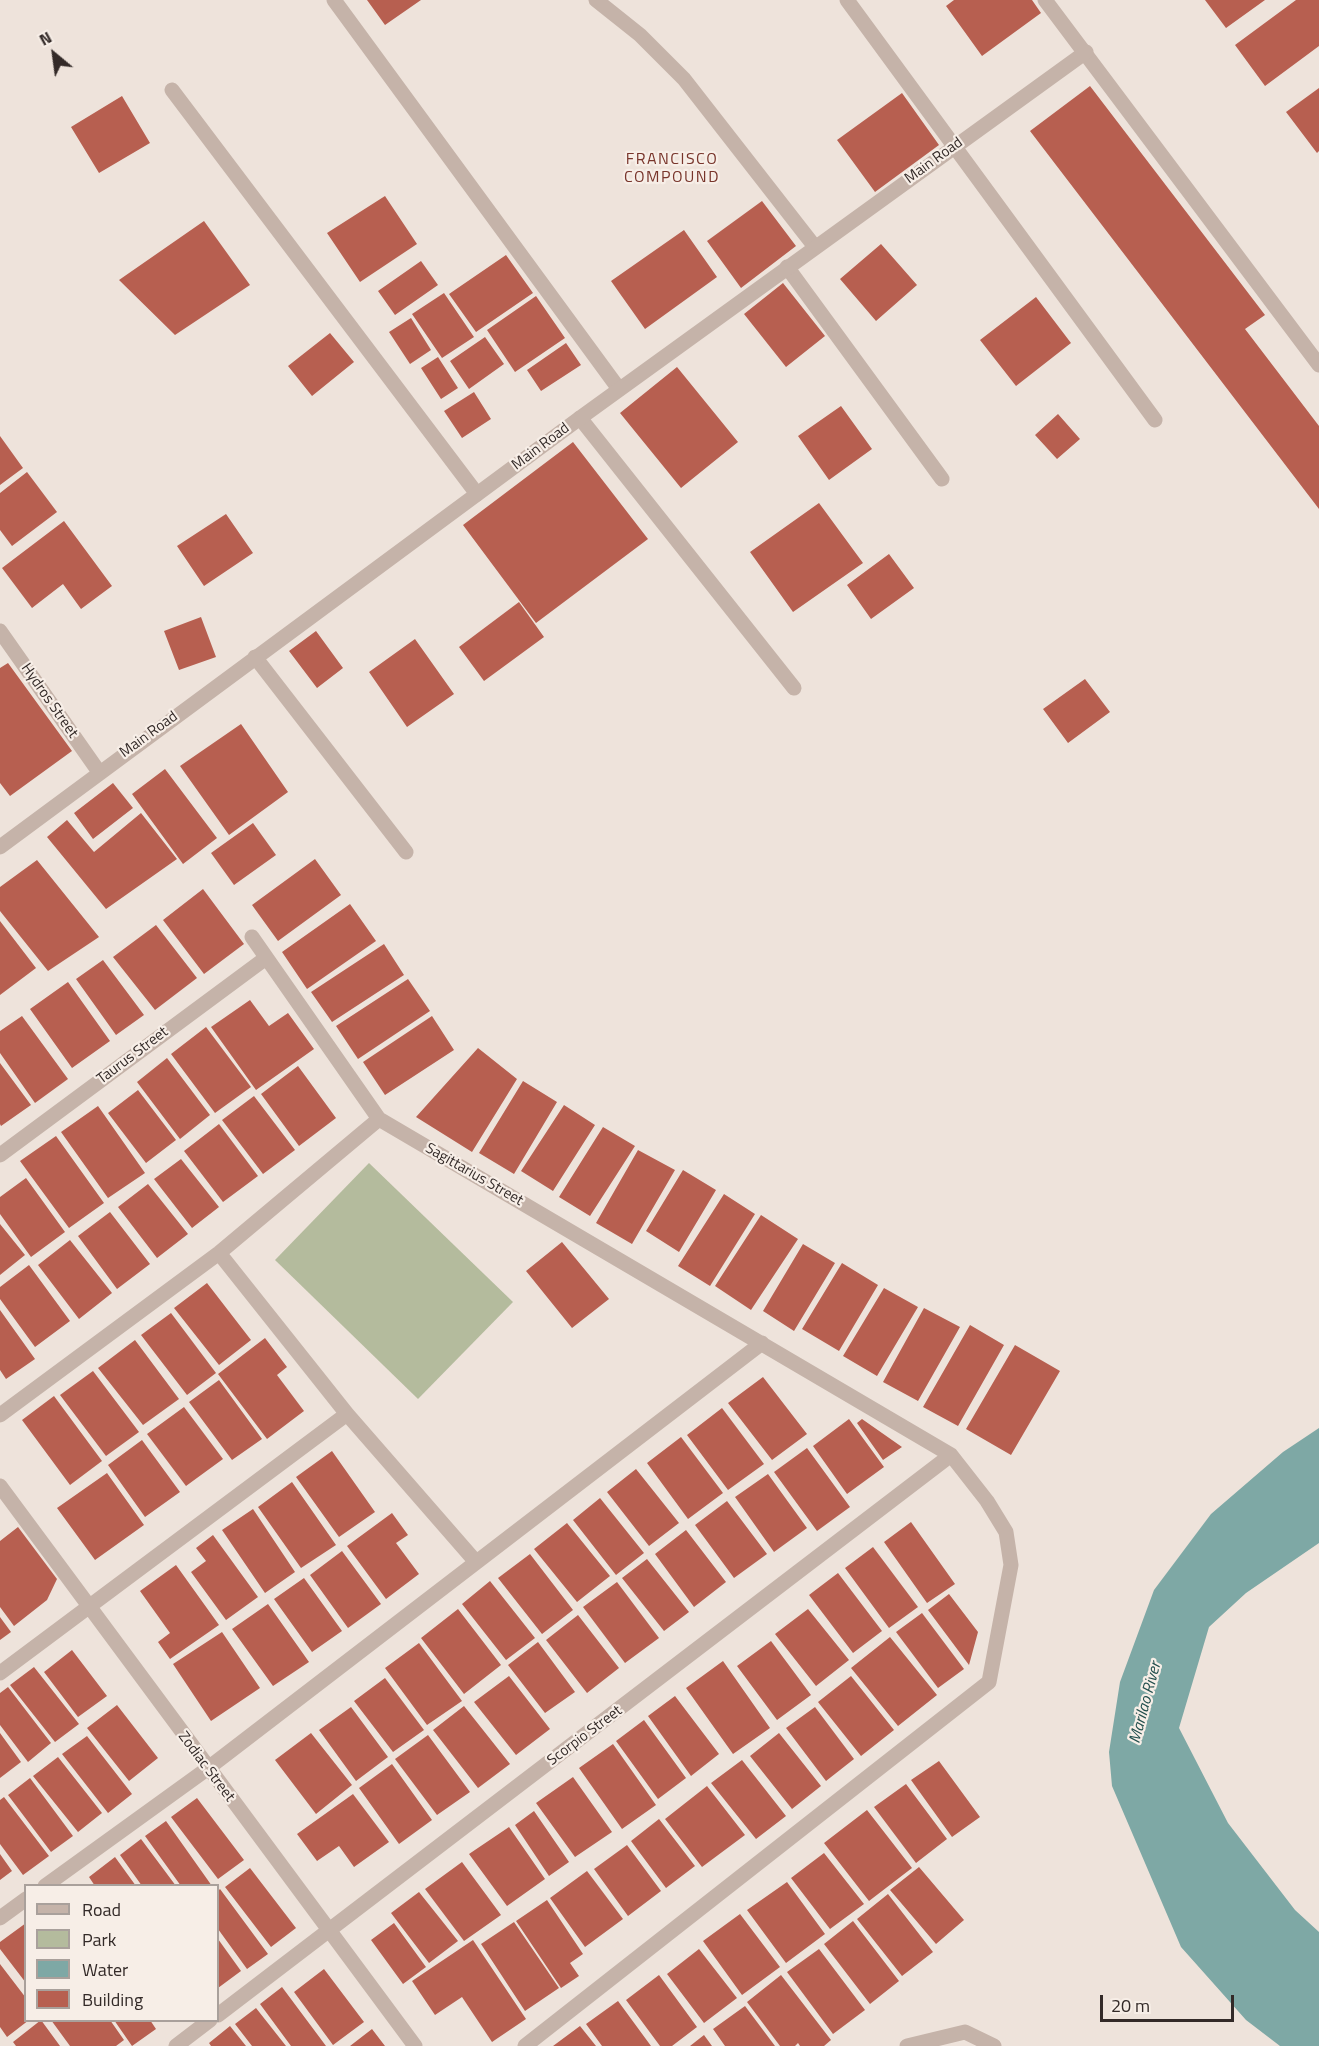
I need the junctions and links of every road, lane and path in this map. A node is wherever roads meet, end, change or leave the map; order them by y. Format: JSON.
{"nodes":[{"id":1,"x":334,"y":0,"type":"edge"},
{"id":2,"x":596,"y":0,"type":"edge"},
{"id":3,"x":847,"y":0,"type":"edge"},
{"id":4,"x":1045,"y":0,"type":"edge"},
{"id":5,"x":1086,"y":52,"type":"junction"},
{"id":6,"x":172,"y":90,"type":"dead end"},
{"id":7,"x":956,"y":146,"type":"junction"},
{"id":8,"x":815,"y":247,"type":"junction"},
{"id":9,"x":787,"y":267,"type":"junction"},
{"id":10,"x":1319,"y":365,"type":"edge"},
{"id":11,"x":619,"y":389,"type":"junction"},
{"id":12,"x":580,"y":417,"type":"junction"},
{"id":13,"x":1155,"y":420,"type":"dead end"},
{"id":14,"x":942,"y":480,"type":"dead end"},
{"id":15,"x":477,"y":494,"type":"junction"},
{"id":16,"x":0,"y":630,"type":"edge"},
{"id":17,"x":255,"y":657,"type":"junction"},
{"id":18,"x":794,"y":688,"type":"dead end"},
{"id":19,"x":99,"y":772,"type":"junction"},
{"id":20,"x":0,"y":847,"type":"edge"},
{"id":21,"x":405,"y":852,"type":"dead end"},
{"id":22,"x":252,"y":937,"type":"dead end"},
{"id":23,"x":266,"y":958,"type":"junction"},
{"id":24,"x":379,"y":1119,"type":"junction"},
{"id":25,"x":0,"y":1155,"type":"edge"},
{"id":26,"x":219,"y":1253,"type":"junction"},
{"id":27,"x":762,"y":1343,"type":"junction"},
{"id":28,"x":347,"y":1414,"type":"junction"},
{"id":29,"x":0,"y":1415,"type":"edge"},
{"id":30,"x":951,"y":1455,"type":"junction"},
{"id":31,"x":0,"y":1486,"type":"edge"},
{"id":32,"x":476,"y":1562,"type":"junction"},
{"id":33,"x":89,"y":1607,"type":"junction"},
{"id":34,"x":0,"y":1673,"type":"edge"},
{"id":35,"x":207,"y":1768,"type":"junction"},
{"id":36,"x":48,"y":1884,"type":"edge"},
{"id":37,"x":24,"y":1900,"type":"edge"},
{"id":38,"x":0,"y":1918,"type":"edge"},
{"id":39,"x":331,"y":1930,"type":"junction"},
{"id":40,"x":219,"y":2014,"type":"edge"},
{"id":41,"x":207,"y":2022,"type":"edge"},
{"id":42,"x":176,"y":2046,"type":"edge"},
{"id":43,"x":415,"y":2046,"type":"edge"},
{"id":44,"x":525,"y":2046,"type":"edge"},
{"id":45,"x":907,"y":2046,"type":"edge"},
{"id":46,"x":994,"y":2046,"type":"edge"}],
"edges":[{"from":1,"to":11,"type":"street"},
{"from":2,"to":8,"type":"street"},
{"from":3,"to":7,"type":"street"},
{"from":4,"to":5,"type":"street"},
{"from":5,"to":7,"type":"street","name":"Main Road"},
{"from":5,"to":10,"type":"street"},
{"from":6,"to":15,"type":"street"},
{"from":7,"to":8,"type":"street","name":"Main Road"},
{"from":7,"to":13,"type":"street"},
{"from":8,"to":9,"type":"street","name":"Main Road"},
{"from":9,"to":11,"type":"street","name":"Main Road"},
{"from":9,"to":14,"type":"street"},
{"from":11,"to":12,"type":"street","name":"Main Road"},
{"from":12,"to":15,"type":"street","name":"Main Road"},
{"from":12,"to":18,"type":"street"},
{"from":15,"to":17,"type":"street","name":"Main Road"},
{"from":16,"to":19,"type":"street","name":"Hydros Street"},
{"from":17,"to":19,"type":"street","name":"Main Road"},
{"from":17,"to":21,"type":"street"},
{"from":19,"to":20,"type":"street","name":"Main Road"},
{"from":22,"to":23,"type":"street","name":"Sagittarius Street"},
{"from":23,"to":24,"type":"street","name":"Sagittarius Street"},
{"from":23,"to":25,"type":"street","name":"Taurus Street"},
{"from":24,"to":26,"type":"street"},
{"from":24,"to":27,"type":"street","name":"Sagittarius Street"},
{"from":26,"to":28,"type":"street"},
{"from":26,"to":29,"type":"street"},
{"from":27,"to":30,"type":"street","name":"Sagittarius Street"},
{"from":27,"to":32,"type":"street"},
{"from":28,"to":32,"type":"street"},
{"from":28,"to":33,"type":"street"},
{"from":30,"to":39,"type":"street","name":"Scorpio Street"},
{"from":30,"to":44,"type":"street"},
{"from":31,"to":33,"type":"street","name":"Zodiac Street"},
{"from":32,"to":35,"type":"street"},
{"from":33,"to":34,"type":"street"},
{"from":33,"to":35,"type":"street","name":"Zodiac Street"},
{"from":35,"to":36,"type":"street"},
{"from":35,"to":39,"type":"street","name":"Zodiac Street"},
{"from":37,"to":38,"type":"street"},
{"from":39,"to":40,"type":"street","name":"Scorpio Street"},
{"from":39,"to":43,"type":"street","name":"Zodiac Street"},
{"from":41,"to":42,"type":"street"},
{"from":45,"to":46,"type":"street"}]}
